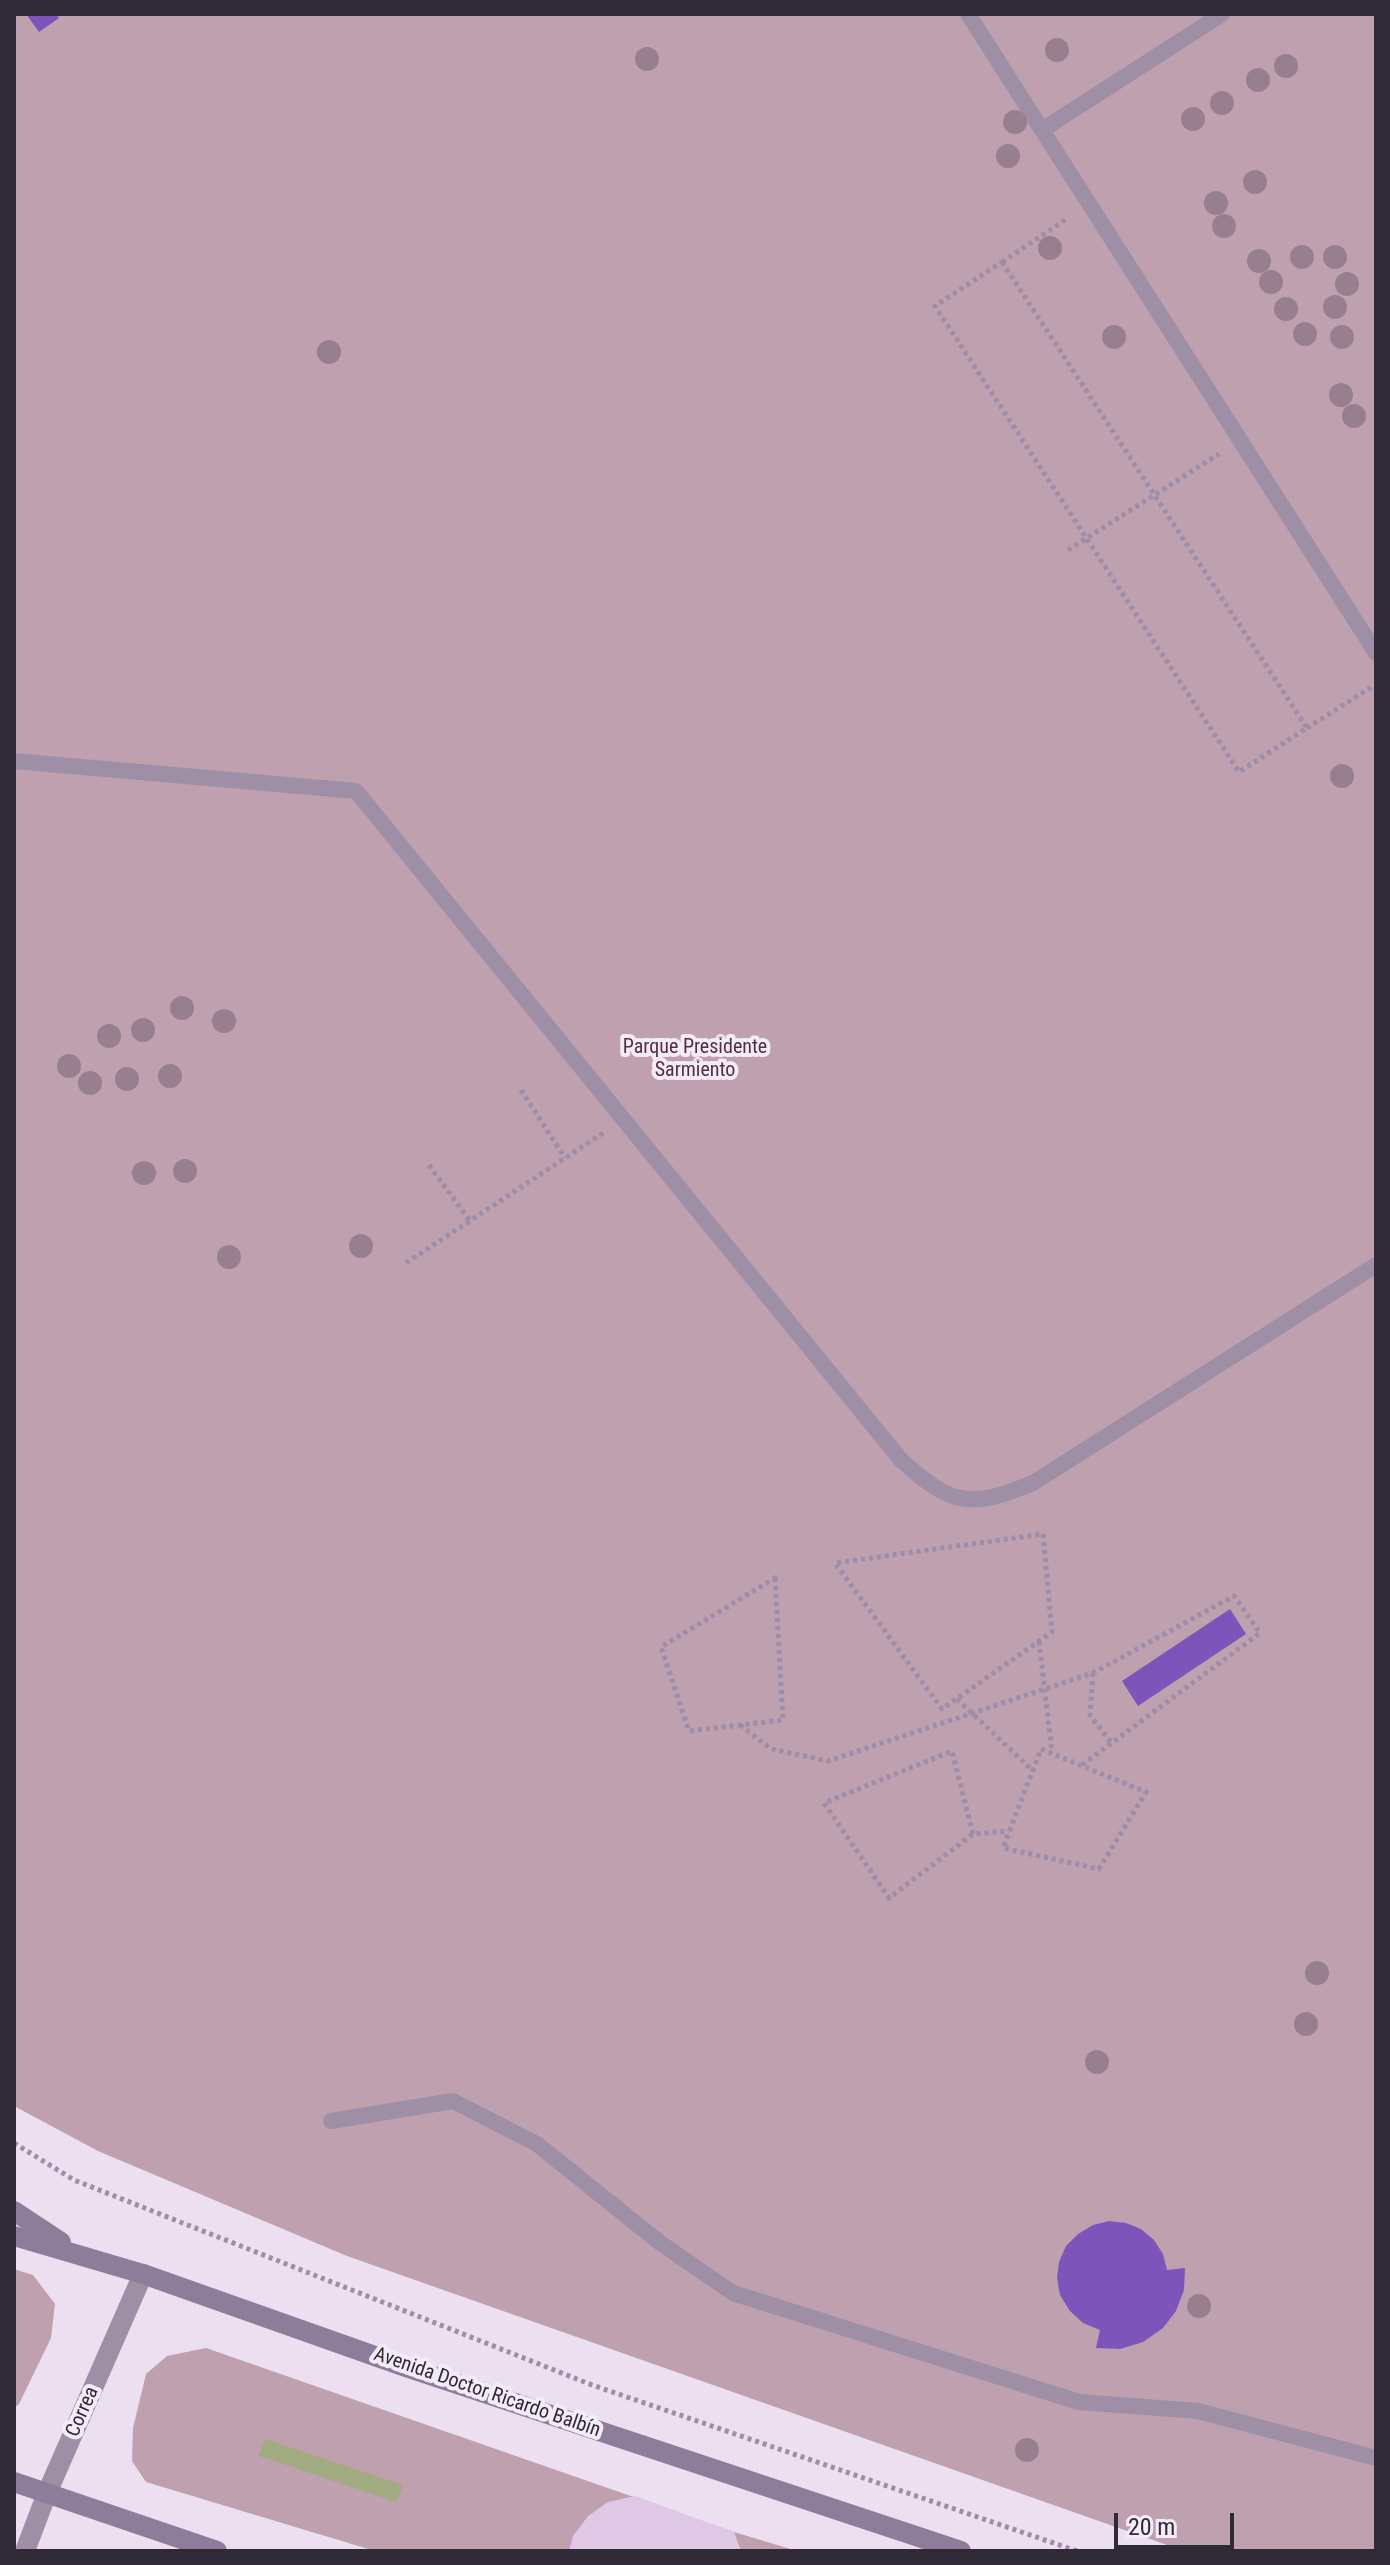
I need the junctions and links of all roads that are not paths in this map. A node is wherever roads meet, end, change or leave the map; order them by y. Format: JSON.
{"nodes":[{"id":1,"x":968,"y":14,"type":"edge"},
{"id":2,"x":1222,"y":14,"type":"edge"},
{"id":3,"x":1042,"y":130,"type":"junction"},
{"id":4,"x":1376,"y":653,"type":"edge"},
{"id":5,"x":14,"y":761,"type":"edge"},
{"id":6,"x":1376,"y":1265,"type":"edge"},
{"id":7,"x":331,"y":2121,"type":"dead end"},
{"id":8,"x":14,"y":2211,"type":"edge"},
{"id":9,"x":14,"y":2236,"type":"edge"},
{"id":10,"x":78,"y":2253,"type":"junction"},
{"id":11,"x":143,"y":2274,"type":"junction"},
{"id":12,"x":1376,"y":2458,"type":"edge"},
{"id":13,"x":14,"y":2482,"type":"edge"},
{"id":14,"x":47,"y":2493,"type":"junction"},
{"id":15,"x":25,"y":2551,"type":"edge"},
{"id":16,"x":217,"y":2551,"type":"edge"},
{"id":17,"x":961,"y":2551,"type":"edge"}],
"edges":[{"from":1,"to":3,"type":"lane"},
{"from":2,"to":3,"type":"lane"},
{"from":3,"to":4,"type":"lane"},
{"from":5,"to":6,"type":"lane"},
{"from":7,"to":12,"type":"lane"},
{"from":8,"to":10,"type":"main road"},
{"from":9,"to":10,"type":"main road","name":"Avenida Doctor Ricardo Balbín"},
{"from":10,"to":11,"type":"main road","name":"Avenida Doctor Ricardo Balbín"},
{"from":11,"to":14,"type":"street","name":"Correa"},
{"from":11,"to":17,"type":"main road","name":"Avenida Doctor Ricardo Balbín"},
{"from":13,"to":14,"type":"main road"},
{"from":14,"to":15,"type":"street","name":"Correa"},
{"from":14,"to":16,"type":"main road"}]}
